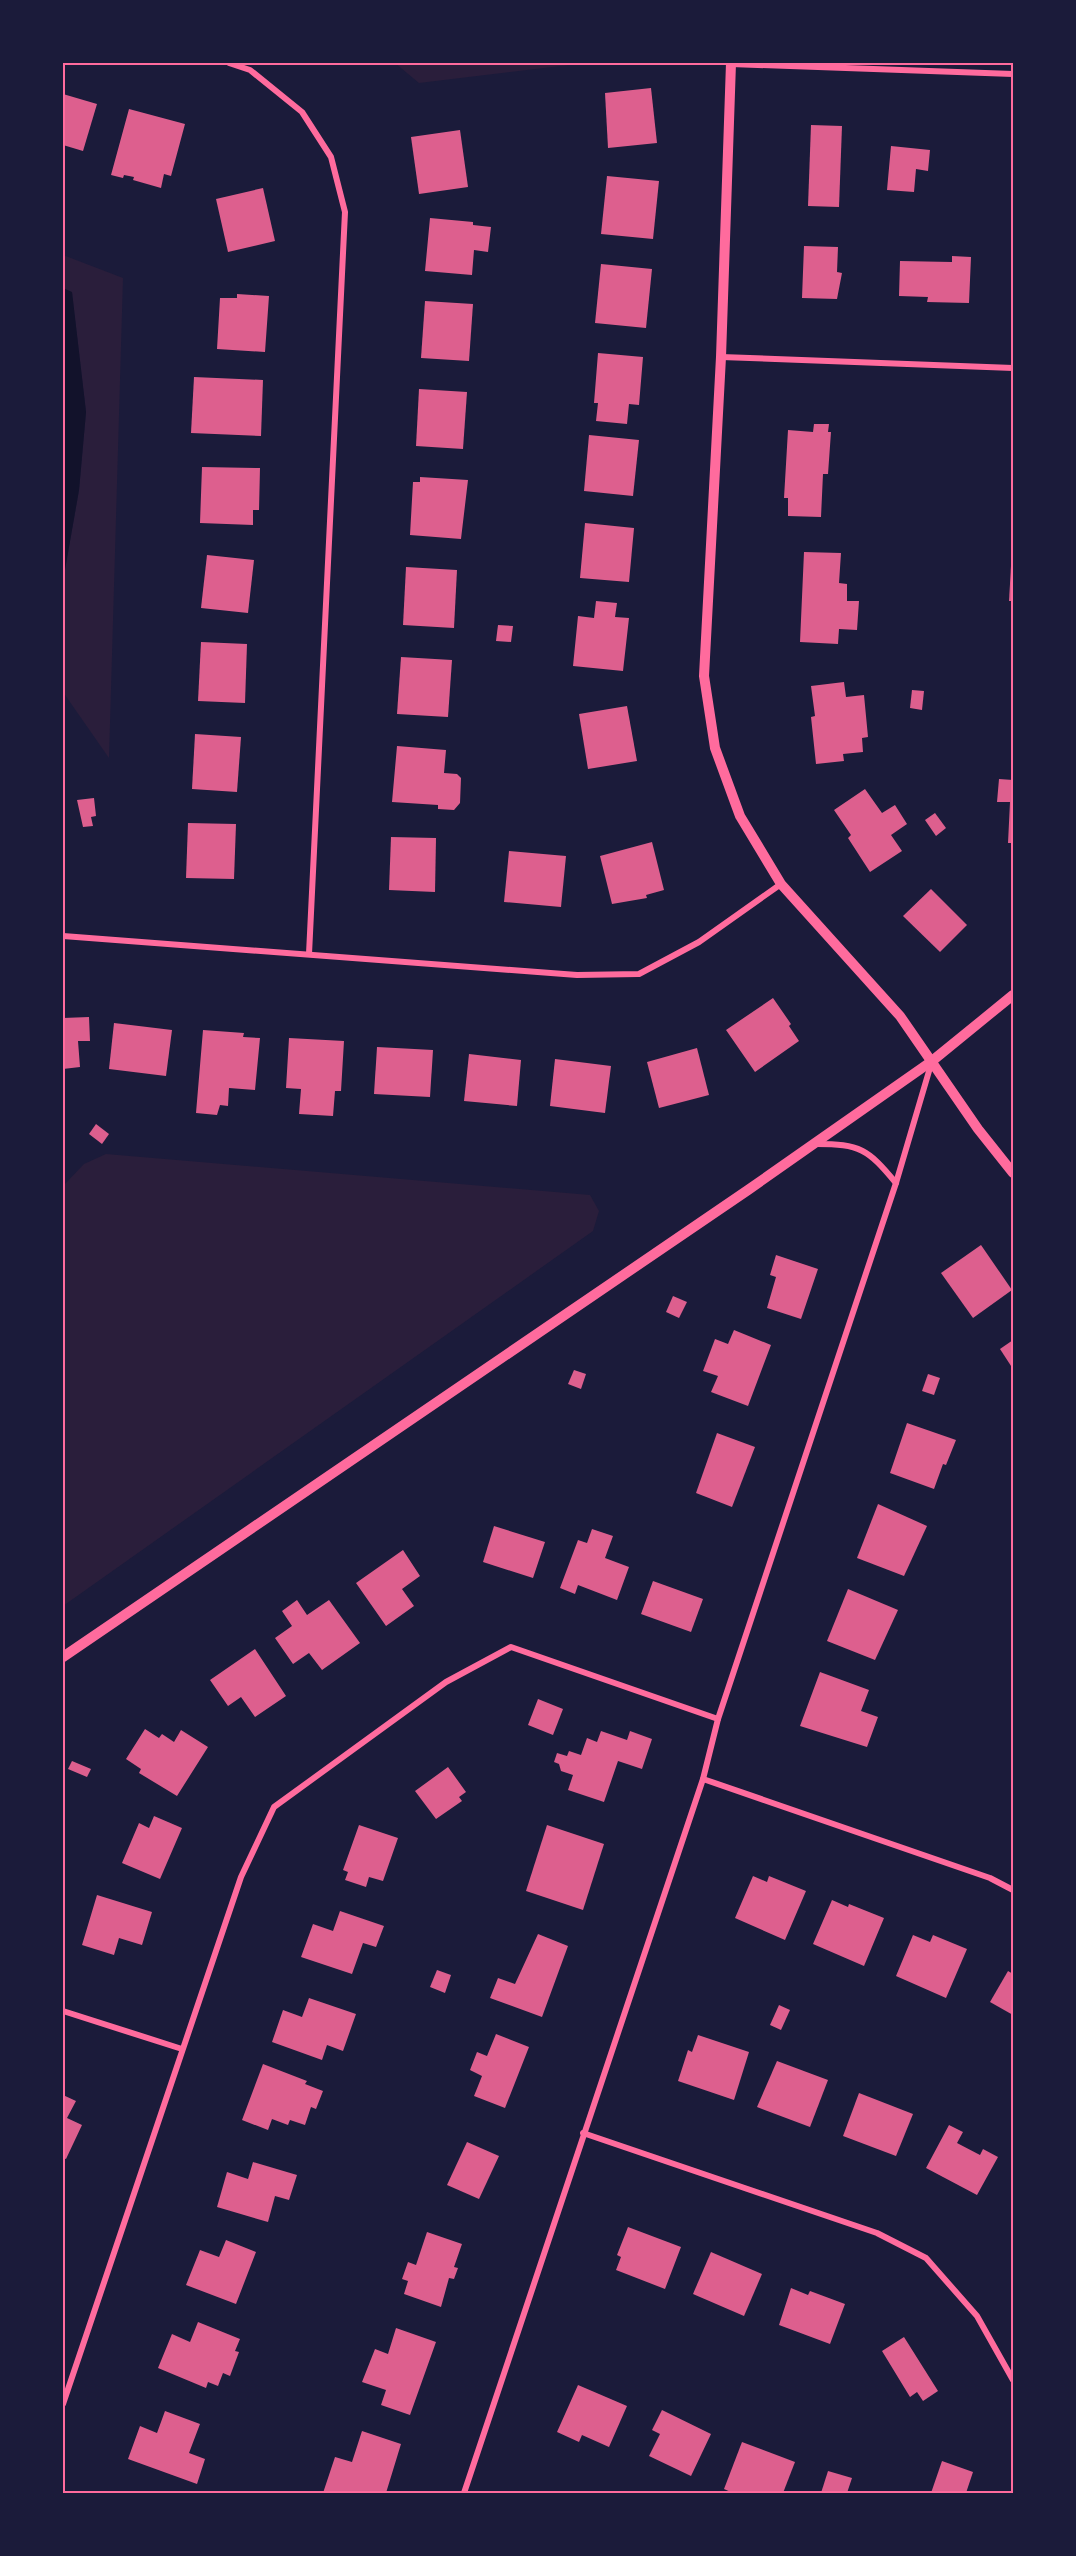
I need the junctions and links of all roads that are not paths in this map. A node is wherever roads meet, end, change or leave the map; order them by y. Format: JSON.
{"nodes":[{"id":1,"x":229,"y":63,"type":"edge"},
{"id":2,"x":731,"y":63,"type":"edge"},
{"id":3,"x":1013,"y":74,"type":"edge"},
{"id":4,"x":721,"y":357,"type":"junction"},
{"id":5,"x":1013,"y":368,"type":"edge"},
{"id":6,"x":781,"y":884,"type":"junction"},
{"id":7,"x":63,"y":936,"type":"edge"},
{"id":8,"x":309,"y":954,"type":"junction"},
{"id":9,"x":1013,"y":995,"type":"edge"},
{"id":10,"x":932,"y":1061,"type":"junction"},
{"id":11,"x":812,"y":1144,"type":"junction"},
{"id":12,"x":1013,"y":1173,"type":"edge"},
{"id":13,"x":896,"y":1183,"type":"junction"},
{"id":14,"x":63,"y":1657,"type":"edge"},
{"id":15,"x":718,"y":1719,"type":"junction"},
{"id":16,"x":703,"y":1779,"type":"junction"},
{"id":17,"x":1013,"y":1890,"type":"edge"},
{"id":18,"x":63,"y":2011,"type":"edge"},
{"id":19,"x":182,"y":2049,"type":"junction"},
{"id":20,"x":583,"y":2133,"type":"junction"},
{"id":21,"x":1013,"y":2380,"type":"edge"},
{"id":22,"x":63,"y":2404,"type":"edge"},
{"id":23,"x":464,"y":2493,"type":"edge"}],
"edges":[{"from":1,"to":8,"type":"street"},
{"from":2,"to":3,"type":"street"},
{"from":2,"to":4,"type":"street"},
{"from":4,"to":5,"type":"street"},
{"from":4,"to":6,"type":"street"},
{"from":6,"to":8,"type":"street"},
{"from":6,"to":10,"type":"street"},
{"from":7,"to":8,"type":"street"},
{"from":9,"to":10,"type":"street"},
{"from":10,"to":11,"type":"street"},
{"from":10,"to":12,"type":"street"},
{"from":10,"to":13,"type":"street"},
{"from":11,"to":13,"type":"street"},
{"from":11,"to":14,"type":"street"},
{"from":13,"to":15,"type":"street"},
{"from":15,"to":16,"type":"street"},
{"from":15,"to":19,"type":"street"},
{"from":16,"to":17,"type":"street"},
{"from":16,"to":20,"type":"street"},
{"from":18,"to":19,"type":"street"},
{"from":19,"to":22,"type":"street"},
{"from":20,"to":21,"type":"street"},
{"from":20,"to":23,"type":"street"}]}
